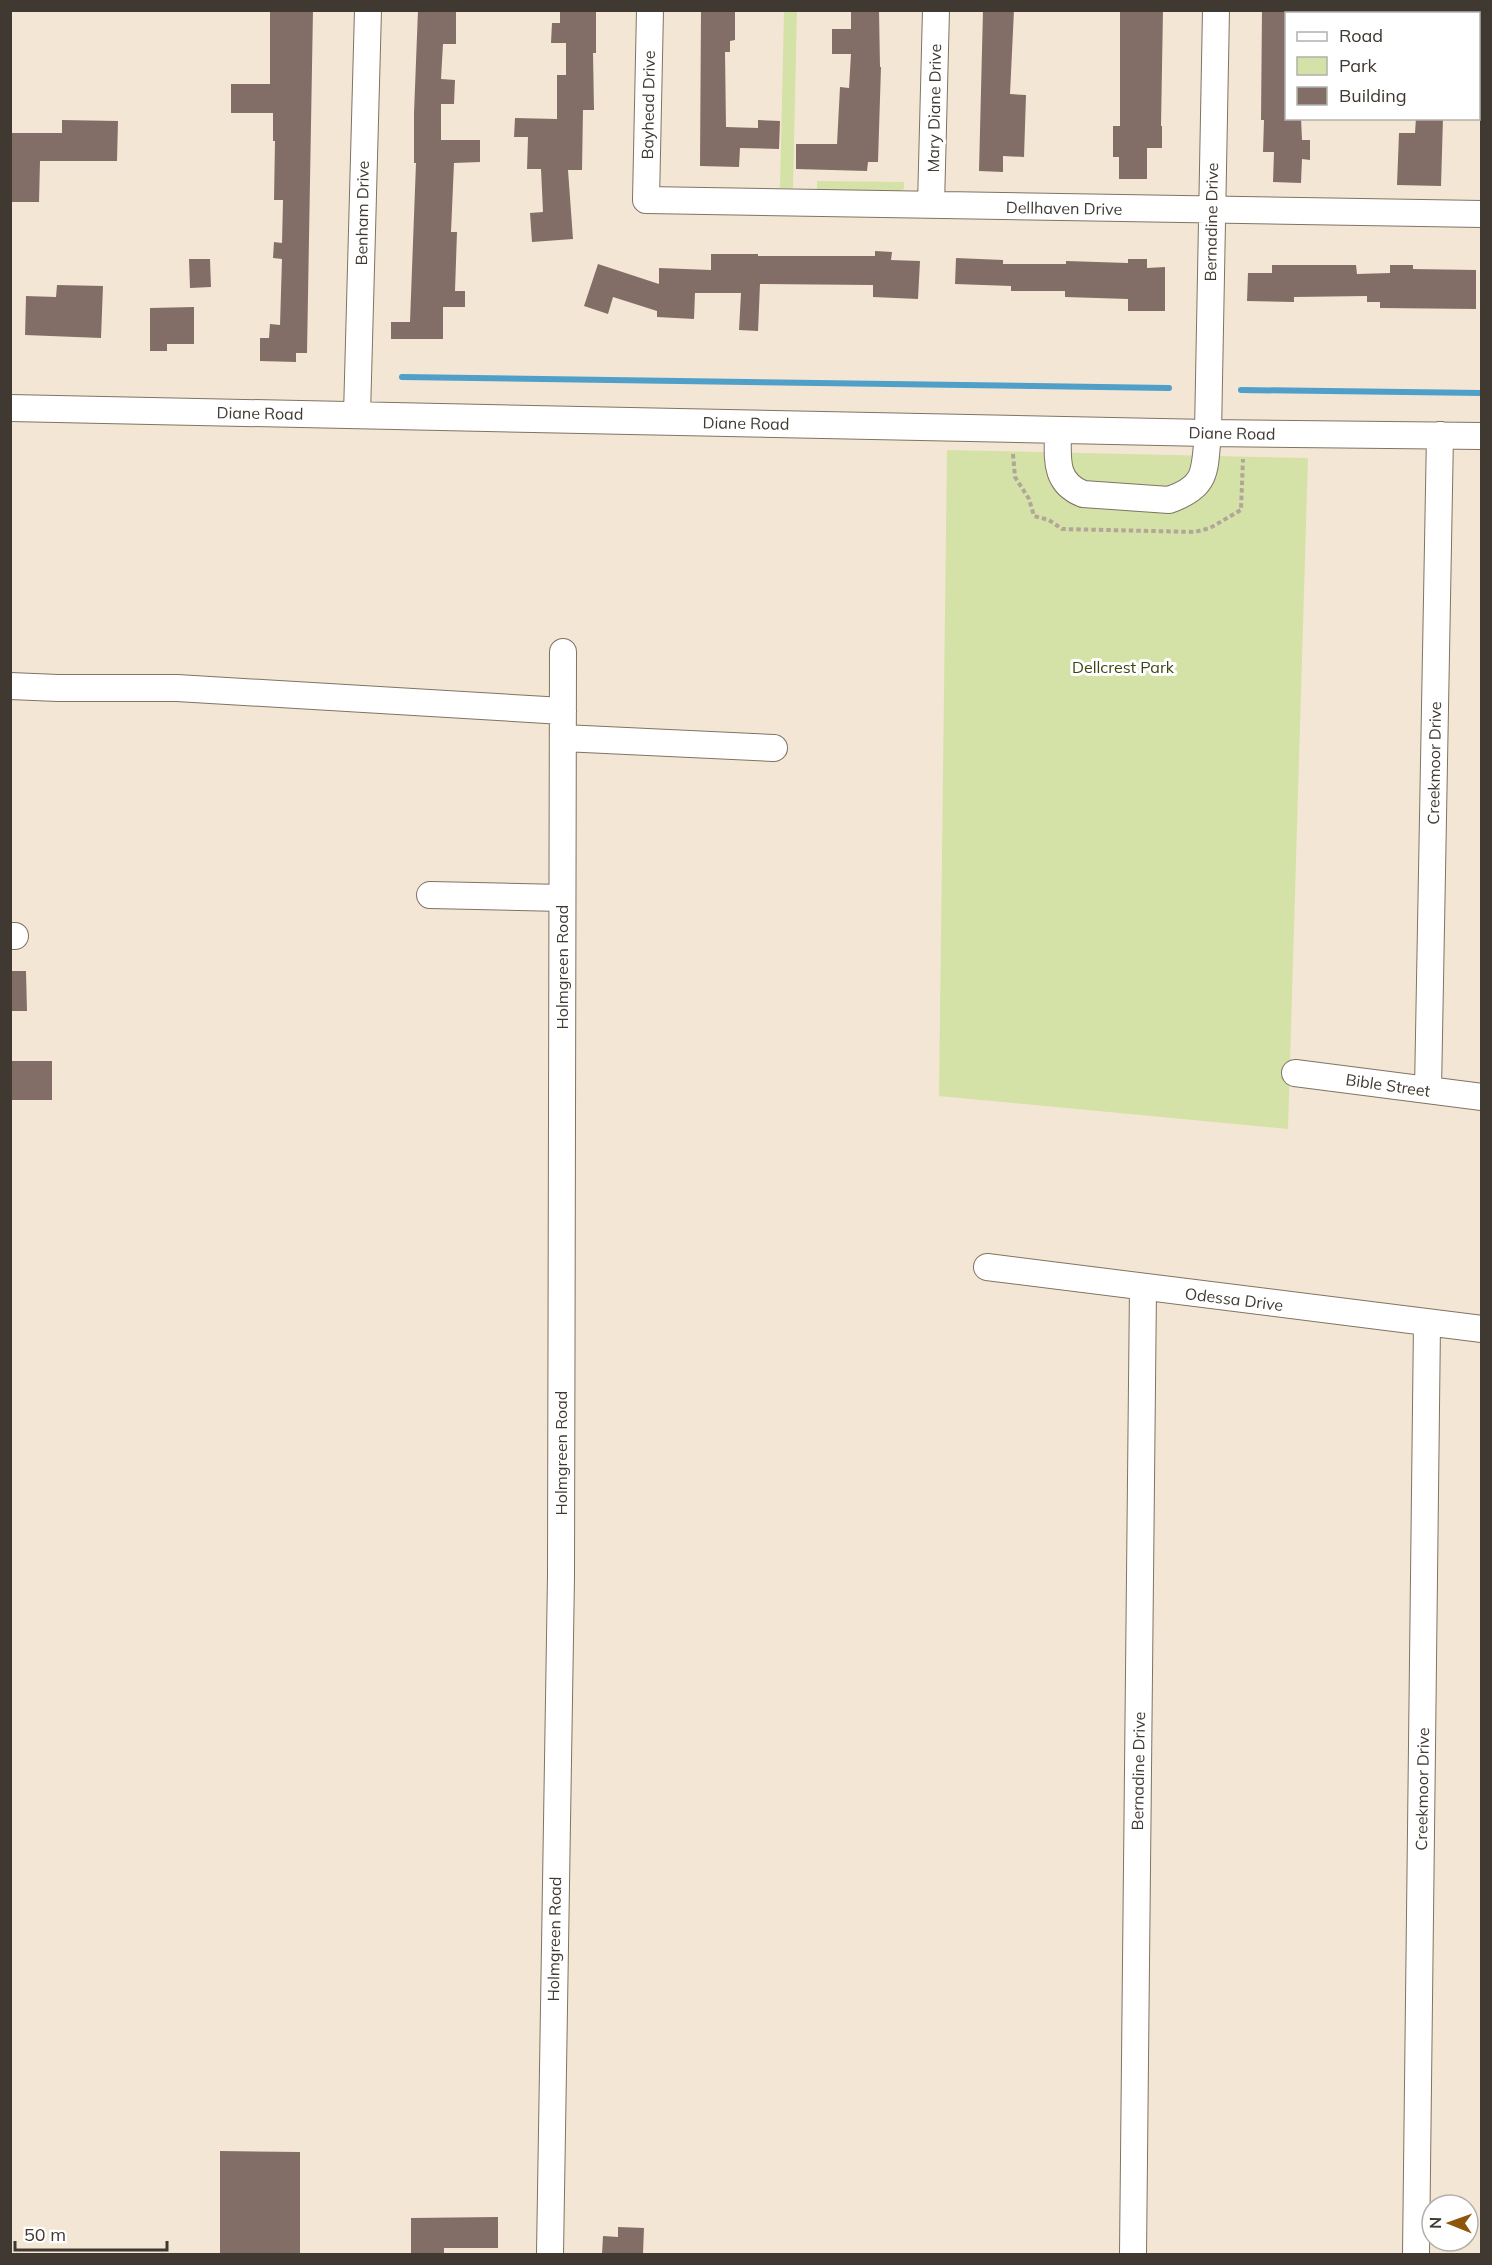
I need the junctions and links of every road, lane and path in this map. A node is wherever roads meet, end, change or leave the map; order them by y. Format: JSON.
{"nodes":[{"id":1,"x":368,"y":10,"type":"edge"},
{"id":2,"x":650,"y":10,"type":"edge"},
{"id":3,"x":936,"y":10,"type":"edge"},
{"id":4,"x":1216,"y":10,"type":"edge"},
{"id":5,"x":646,"y":200,"type":"joint"},
{"id":6,"x":931,"y":205,"type":"junction"},
{"id":7,"x":1211,"y":211,"type":"junction"},
{"id":8,"x":1482,"y":214,"type":"edge"},
{"id":9,"x":10,"y":408,"type":"edge"},
{"id":10,"x":357,"y":415,"type":"junction"},
{"id":11,"x":1058,"y":430,"type":"junction"},
{"id":12,"x":1208,"y":433,"type":"junction"},
{"id":13,"x":1440,"y":435,"type":"junction"},
{"id":14,"x":1482,"y":436,"type":"edge"},
{"id":15,"x":563,"y":652,"type":"dead end"},
{"id":16,"x":10,"y":686,"type":"edge"},
{"id":17,"x":563,"y":711,"type":"junction"},
{"id":18,"x":563,"y":738,"type":"junction"},
{"id":19,"x":774,"y":748,"type":"dead end"},
{"id":20,"x":430,"y":895,"type":"dead end"},
{"id":21,"x":562,"y":898,"type":"junction"},
{"id":22,"x":1295,"y":1073,"type":"dead end"},
{"id":23,"x":1428,"y":1090,"type":"junction"},
{"id":24,"x":1482,"y":1097,"type":"edge"},
{"id":25,"x":987,"y":1268,"type":"dead end"},
{"id":26,"x":1143,"y":1287,"type":"junction"},
{"id":27,"x":1427,"y":1323,"type":"junction"},
{"id":28,"x":1482,"y":1329,"type":"edge"},
{"id":29,"x":550,"y":2254,"type":"edge"},
{"id":30,"x":1133,"y":2254,"type":"edge"},
{"id":31,"x":1416,"y":2254,"type":"edge"}],
"edges":[{"from":1,"to":10,"type":"street","name":"Benham Drive"},
{"from":2,"to":5,"type":"street","name":"Bayhead Drive"},
{"from":3,"to":6,"type":"street","name":"Mary Diane Drive"},
{"from":4,"to":7,"type":"street","name":"Bernadine Drive"},
{"from":5,"to":6,"type":"street","name":"Dellhaven Drive"},
{"from":6,"to":7,"type":"street","name":"Dellhaven Drive"},
{"from":7,"to":8,"type":"street","name":"Dellhaven Drive"},
{"from":7,"to":12,"type":"street","name":"Bernadine Drive"},
{"from":9,"to":10,"type":"street","name":"Diane Road"},
{"from":10,"to":11,"type":"street","name":"Diane Road"},
{"from":11,"to":12,"type":"street","name":"Diane Road"},
{"from":11,"to":12,"type":"street","name":"Bernadine Drive"},
{"from":12,"to":13,"type":"street","name":"Diane Road"},
{"from":13,"to":14,"type":"street","name":"Diane Road"},
{"from":13,"to":23,"type":"street","name":"Creekmoor Drive"},
{"from":15,"to":17,"type":"street","name":"Holmgreen Road"},
{"from":16,"to":17,"type":"street"},
{"from":17,"to":18,"type":"street","name":"Holmgreen Road"},
{"from":18,"to":19,"type":"street"},
{"from":18,"to":21,"type":"street","name":"Holmgreen Road"},
{"from":20,"to":21,"type":"street"},
{"from":21,"to":29,"type":"street","name":"Holmgreen Road"},
{"from":22,"to":23,"type":"street","name":"Bible Street"},
{"from":23,"to":24,"type":"street","name":"Bible Street"},
{"from":25,"to":26,"type":"street","name":"Odessa Drive"},
{"from":26,"to":27,"type":"street","name":"Odessa Drive"},
{"from":26,"to":30,"type":"street","name":"Bernadine Drive"},
{"from":27,"to":28,"type":"street","name":"Odessa Drive"},
{"from":27,"to":31,"type":"street","name":"Creekmoor Drive"}]}
